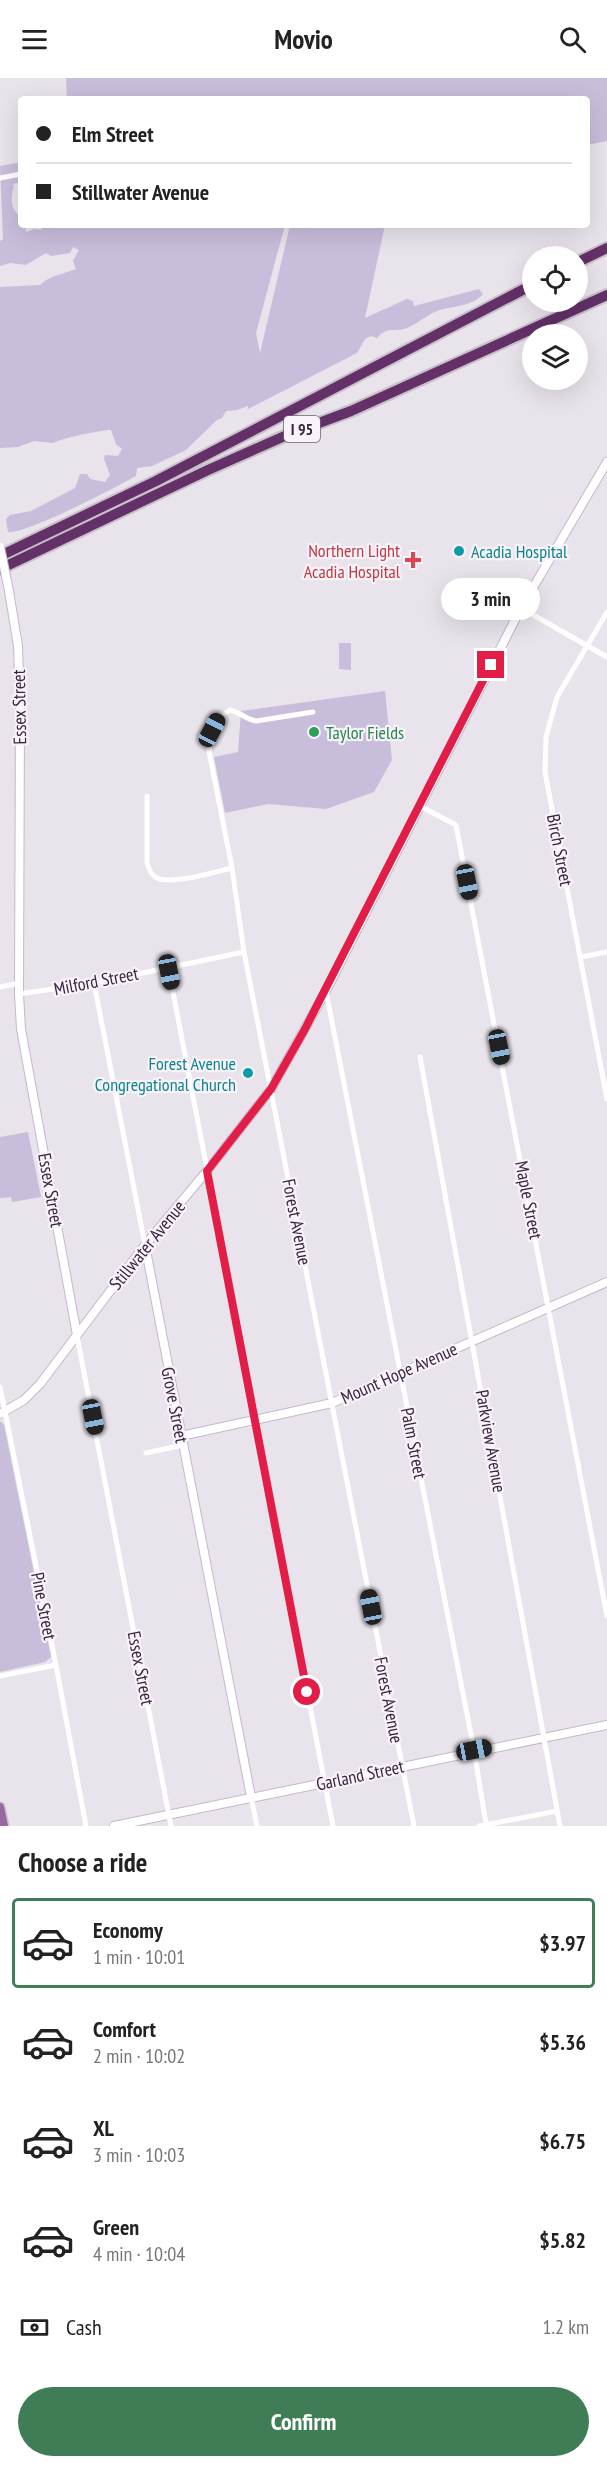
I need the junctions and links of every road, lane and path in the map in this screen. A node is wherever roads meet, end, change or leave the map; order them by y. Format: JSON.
{"nodes":[{"id":1,"x":18,"y":175,"type":"edge"},
{"id":2,"x":0,"y":178,"type":"edge"},
{"id":3,"x":607,"y":248,"type":"edge"},
{"id":4,"x":588,"y":257,"type":"edge"},
{"id":5,"x":522,"y":290,"type":"edge"},
{"id":6,"x":607,"y":295,"type":"edge"},
{"id":7,"x":606,"y":466,"type":"edge"},
{"id":8,"x":0,"y":547,"type":"edge"},
{"id":9,"x":0,"y":556,"type":"edge"},
{"id":10,"x":0,"y":569,"type":"edge"},
{"id":11,"x":521,"y":608,"type":"junction"},
{"id":12,"x":607,"y":612,"type":"edge"},
{"id":13,"x":587,"y":645,"type":"junction"},
{"id":14,"x":607,"y":657,"type":"edge"},
{"id":15,"x":313,"y":712,"type":"dead end"},
{"id":16,"x":147,"y":796,"type":"dead end"},
{"id":17,"x":420,"y":806,"type":"junction"},
{"id":18,"x":232,"y":868,"type":"junction"},
{"id":19,"x":243,"y":952,"type":"junction"},
{"id":20,"x":607,"y":952,"type":"edge"},
{"id":21,"x":581,"y":957,"type":"junction"},
{"id":22,"x":168,"y":966,"type":"junction"},
{"id":23,"x":20,"y":983,"type":"junction"},
{"id":24,"x":94,"y":983,"type":"junction"},
{"id":25,"x":0,"y":987,"type":"edge"},
{"id":26,"x":326,"y":991,"type":"junction"},
{"id":27,"x":20,"y":994,"type":"junction"},
{"id":28,"x":420,"y":1057,"type":"dead end"},
{"id":29,"x":271,"y":1089,"type":"junction"},
{"id":30,"x":607,"y":1099,"type":"edge"},
{"id":31,"x":207,"y":1171,"type":"junction"},
{"id":32,"x":145,"y":1245,"type":"junction"},
{"id":33,"x":607,"y":1282,"type":"edge"},
{"id":34,"x":550,"y":1307,"type":"junction"},
{"id":35,"x":77,"y":1335,"type":"junction"},
{"id":36,"x":472,"y":1340,"type":"junction"},
{"id":37,"x":400,"y":1373,"type":"junction"},
{"id":38,"x":0,"y":1387,"type":"edge"},
{"id":39,"x":332,"y":1403,"type":"junction"},
{"id":40,"x":3,"y":1413,"type":"edge"},
{"id":41,"x":256,"y":1420,"type":"junction"},
{"id":42,"x":182,"y":1436,"type":"junction"},
{"id":43,"x":183,"y":1445,"type":"junction"},
{"id":44,"x":146,"y":1453,"type":"dead end"},
{"id":45,"x":607,"y":1616,"type":"edge"},
{"id":46,"x":56,"y":1665,"type":"junction"},
{"id":47,"x":0,"y":1676,"type":"edge"},
{"id":48,"x":607,"y":1725,"type":"edge"},
{"id":49,"x":544,"y":1737,"type":"junction"},
{"id":50,"x":474,"y":1750,"type":"junction"},
{"id":51,"x":401,"y":1766,"type":"junction"},
{"id":52,"x":324,"y":1783,"type":"junction"},
{"id":53,"x":251,"y":1797,"type":"junction"},
{"id":54,"x":0,"y":1807,"type":"edge"},
{"id":55,"x":557,"y":1811,"type":"junction"},
{"id":56,"x":169,"y":1815,"type":"junction"},
{"id":57,"x":486,"y":1824,"type":"junction"},
{"id":58,"x":4,"y":1826,"type":"edge"},
{"id":59,"x":86,"y":1826,"type":"edge"},
{"id":60,"x":114,"y":1826,"type":"edge"},
{"id":61,"x":171,"y":1826,"type":"edge"},
{"id":62,"x":257,"y":1826,"type":"edge"},
{"id":63,"x":333,"y":1826,"type":"edge"},
{"id":64,"x":414,"y":1826,"type":"edge"},
{"id":65,"x":479,"y":1826,"type":"edge"},
{"id":66,"x":560,"y":1826,"type":"edge"}],
"edges":[{"from":1,"to":2,"type":"street"},
{"from":3,"to":4,"type":"highway"},
{"from":5,"to":9,"type":"highway","number":"I 95"},
{"from":6,"to":10,"type":"highway","number":"I 95"},
{"from":7,"to":11,"type":"street","name":"Stillwater Avenue"},
{"from":8,"to":23,"type":"street","name":"Essex Street","bridge":true},
{"from":11,"to":13,"type":"street"},
{"from":11,"to":17,"type":"street","name":"Stillwater Avenue"},
{"from":12,"to":13,"type":"street","name":"Birch Street"},
{"from":13,"to":14,"type":"street"},
{"from":13,"to":21,"type":"street","name":"Birch Street"},
{"from":15,"to":18,"type":"street","name":"Forest Avenue"},
{"from":16,"to":18,"type":"street"},
{"from":17,"to":26,"type":"street","name":"Stillwater Avenue"},
{"from":17,"to":34,"type":"street","name":"Maple Street"},
{"from":18,"to":19,"type":"street","name":"Forest Avenue"},
{"from":19,"to":22,"type":"street","name":"Milford Street"},
{"from":19,"to":29,"type":"street","name":"Forest Avenue"},
{"from":20,"to":21,"type":"street"},
{"from":21,"to":30,"type":"street","name":"Birch Street"},
{"from":22,"to":24,"type":"street","name":"Milford Street"},
{"from":22,"to":31,"type":"street"},
{"from":23,"to":25,"type":"street"},
{"from":23,"to":27,"type":"street","name":"Essex Street"},
{"from":24,"to":27,"type":"street","name":"Milford Street"},
{"from":24,"to":32,"type":"street","name":"Grove Street"},
{"from":26,"to":29,"type":"street","name":"Stillwater Avenue"},
{"from":26,"to":37,"type":"street","name":"Palm Street"},
{"from":27,"to":35,"type":"street","name":"Essex Street"},
{"from":28,"to":36,"type":"street","name":"Parkview Avenue"},
{"from":29,"to":31,"type":"street","name":"Stillwater Avenue"},
{"from":29,"to":39,"type":"street","name":"Forest Avenue"},
{"from":31,"to":32,"type":"street","name":"Stillwater Avenue"},
{"from":31,"to":41,"type":"street"},
{"from":32,"to":35,"type":"street","name":"Stillwater Avenue"},
{"from":32,"to":42,"type":"street","name":"Grove Street"},
{"from":33,"to":34,"type":"street","name":"Mount Hope Avenue"},
{"from":34,"to":36,"type":"street","name":"Mount Hope Avenue"},
{"from":34,"to":45,"type":"street","name":"Maple Street"},
{"from":35,"to":40,"type":"street","name":"Stillwater Avenue"},
{"from":35,"to":56,"type":"street","name":"Essex Street"},
{"from":36,"to":37,"type":"street","name":"Mount Hope Avenue"},
{"from":36,"to":49,"type":"street","name":"Parkview Avenue"},
{"from":37,"to":39,"type":"street","name":"Mount Hope Avenue"},
{"from":37,"to":50,"type":"street","name":"Palm Street"},
{"from":38,"to":40,"type":"street","name":"Pine Street"},
{"from":39,"to":41,"type":"street","name":"Mount Hope Avenue"},
{"from":39,"to":51,"type":"street","name":"Forest Avenue"},
{"from":40,"to":46,"type":"street","name":"Pine Street"},
{"from":41,"to":42,"type":"street","name":"Mount Hope Avenue"},
{"from":41,"to":52,"type":"street"},
{"from":42,"to":43,"type":"street","name":"Grove Street"},
{"from":43,"to":44,"type":"street"},
{"from":43,"to":53,"type":"street","name":"Grove Street"},
{"from":46,"to":47,"type":"street"},
{"from":46,"to":59,"type":"street","name":"Pine Street"},
{"from":48,"to":49,"type":"street","name":"Garland Street"},
{"from":49,"to":50,"type":"street","name":"Garland Street"},
{"from":49,"to":55,"type":"street","name":"Parkview Avenue"},
{"from":50,"to":51,"type":"street","name":"Garland Street"},
{"from":50,"to":57,"type":"street","name":"Palm Street"},
{"from":51,"to":52,"type":"street","name":"Garland Street"},
{"from":51,"to":64,"type":"street","name":"Forest Avenue"},
{"from":52,"to":53,"type":"street","name":"Garland Street"},
{"from":52,"to":63,"type":"street"},
{"from":53,"to":56,"type":"street","name":"Garland Street"},
{"from":53,"to":62,"type":"street","name":"Grove Street"},
{"from":54,"to":58,"type":"main road"},
{"from":55,"to":57,"type":"street"},
{"from":55,"to":66,"type":"street","name":"Parkview Avenue"},
{"from":56,"to":60,"type":"street","name":"Garland Street"},
{"from":56,"to":61,"type":"street","name":"Essex Street"},
{"from":57,"to":65,"type":"street"}]}
